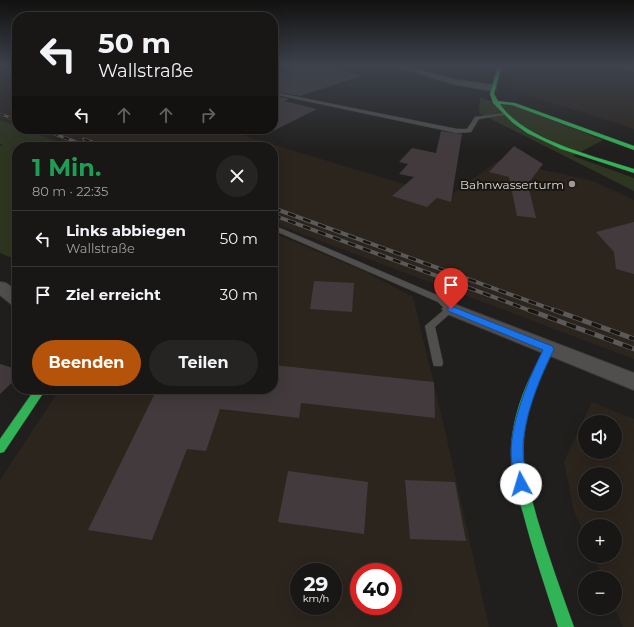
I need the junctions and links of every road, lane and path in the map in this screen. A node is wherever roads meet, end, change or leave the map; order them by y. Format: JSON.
{"nodes":[{"id":1,"x":279,"y":94,"type":"edge"},
{"id":2,"x":492,"y":94,"type":"edge"},
{"id":3,"x":495,"y":102,"type":"junction"},
{"id":4,"x":506,"y":114,"type":"junction"},
{"id":5,"x":634,"y":148,"type":"edge"},
{"id":6,"x":634,"y":171,"type":"edge"},
{"id":7,"x":278,"y":229,"type":"edge"},
{"id":8,"x":0,"y":287,"type":"edge"},
{"id":9,"x":12,"y":296,"type":"edge"},
{"id":10,"x":451,"y":309,"type":"junction"},
{"id":11,"x":549,"y":349,"type":"junction"},
{"id":12,"x":438,"y":363,"type":"dead end"},
{"id":13,"x":634,"y":382,"type":"edge"},
{"id":14,"x":38,"y":394,"type":"edge"},
{"id":15,"x":0,"y":448,"type":"edge"},
{"id":16,"x":566,"y":627,"type":"edge"}],
"edges":[{"from":1,"to":4,"type":"lane"},
{"from":2,"to":3,"type":"main road"},
{"from":3,"to":4,"type":"main road"},
{"from":3,"to":5,"type":"main road"},
{"from":4,"to":6,"type":"main road"},
{"from":7,"to":10,"type":"lane"},
{"from":8,"to":9,"type":"street"},
{"from":10,"to":11,"type":"street"},
{"from":10,"to":12,"type":"lane"},
{"from":11,"to":13,"type":"street"},
{"from":11,"to":16,"type":"main road"},
{"from":14,"to":15,"type":"main road"}]}
